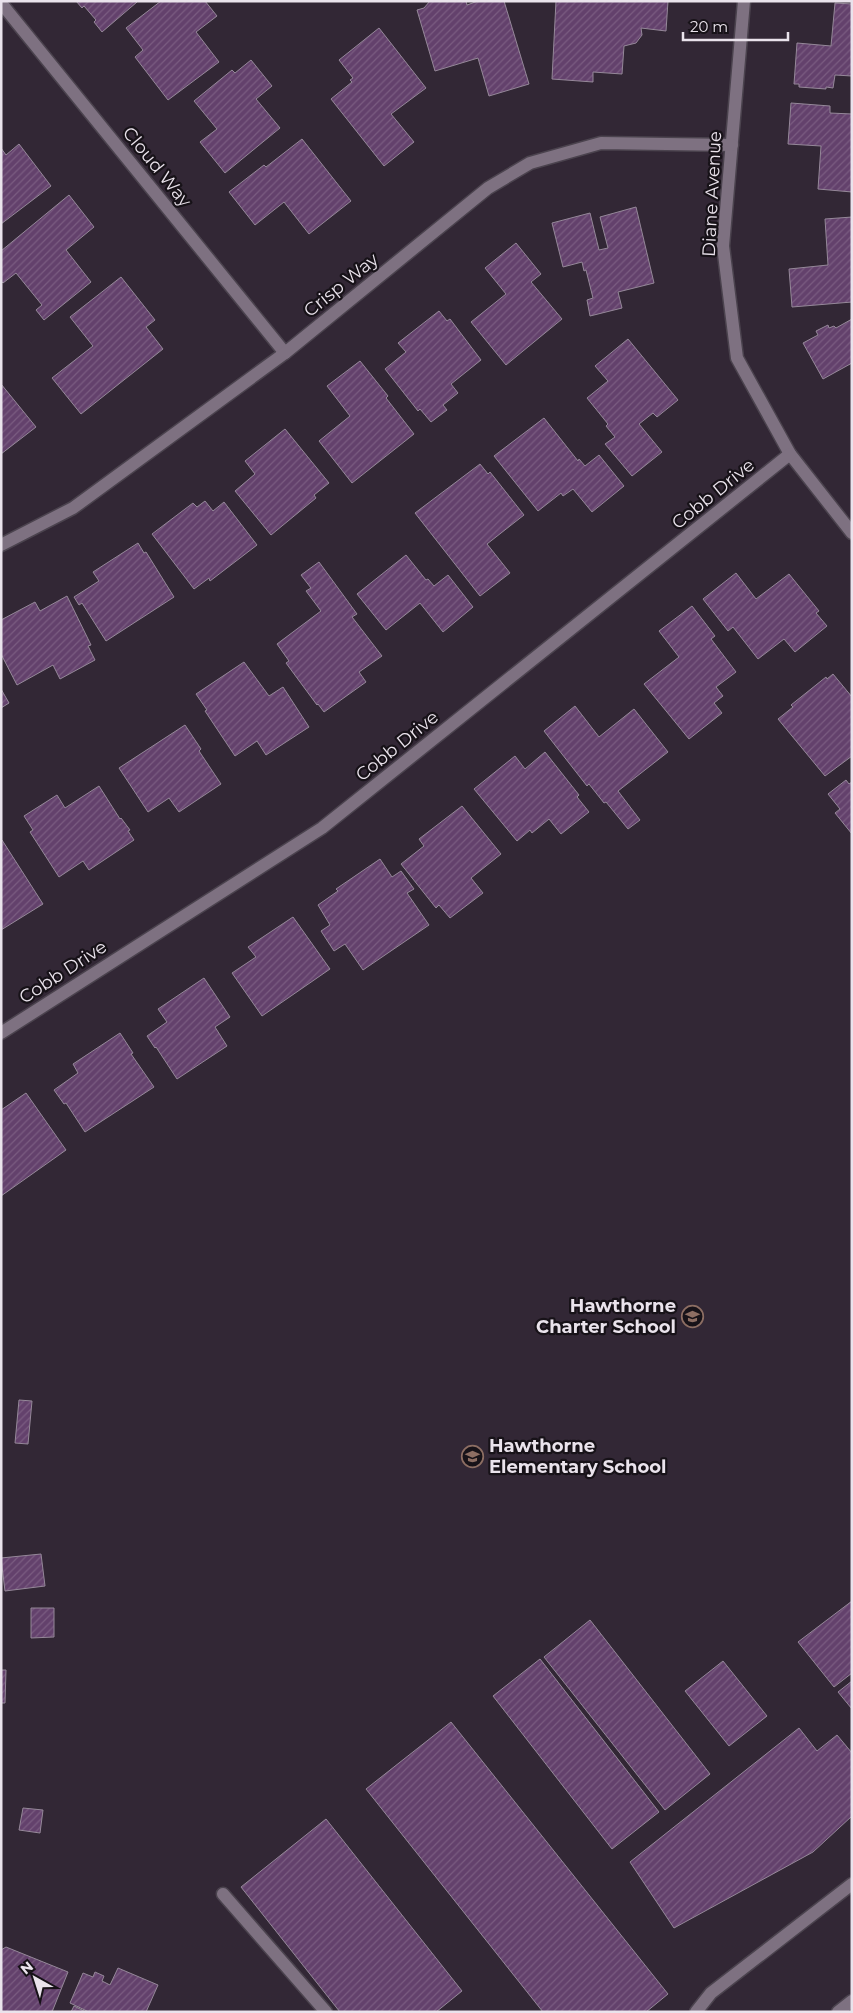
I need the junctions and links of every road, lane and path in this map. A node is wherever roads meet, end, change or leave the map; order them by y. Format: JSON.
{"nodes":[{"id":1,"x":744,"y":1,"type":"edge"},
{"id":2,"x":1,"y":3,"type":"edge"},
{"id":3,"x":732,"y":145,"type":"junction"},
{"id":4,"x":285,"y":353,"type":"junction"},
{"id":5,"x":790,"y":454,"type":"junction"},
{"id":6,"x":852,"y":533,"type":"edge"},
{"id":7,"x":1,"y":545,"type":"edge"},
{"id":8,"x":1,"y":1033,"type":"edge"},
{"id":9,"x":852,"y":1884,"type":"edge"},
{"id":10,"x":223,"y":1894,"type":"dead end"},
{"id":11,"x":852,"y":2001,"type":"edge"},
{"id":12,"x":326,"y":2012,"type":"edge"},
{"id":13,"x":696,"y":2012,"type":"edge"},
{"id":14,"x":838,"y":2012,"type":"edge"}],
"edges":[{"from":1,"to":3,"type":"street","name":"Diane Avenue"},
{"from":2,"to":4,"type":"street","name":"Cloud Way"},
{"from":3,"to":4,"type":"street","name":"Crisp Way"},
{"from":3,"to":5,"type":"street","name":"Diane Avenue"},
{"from":4,"to":7,"type":"street","name":"Crisp Way"},
{"from":5,"to":6,"type":"street","name":"Diane Avenue"},
{"from":5,"to":8,"type":"street","name":"Cobb Drive"},
{"from":9,"to":13,"type":"street"},
{"from":10,"to":12,"type":"street"},
{"from":11,"to":14,"type":"street"}]}
